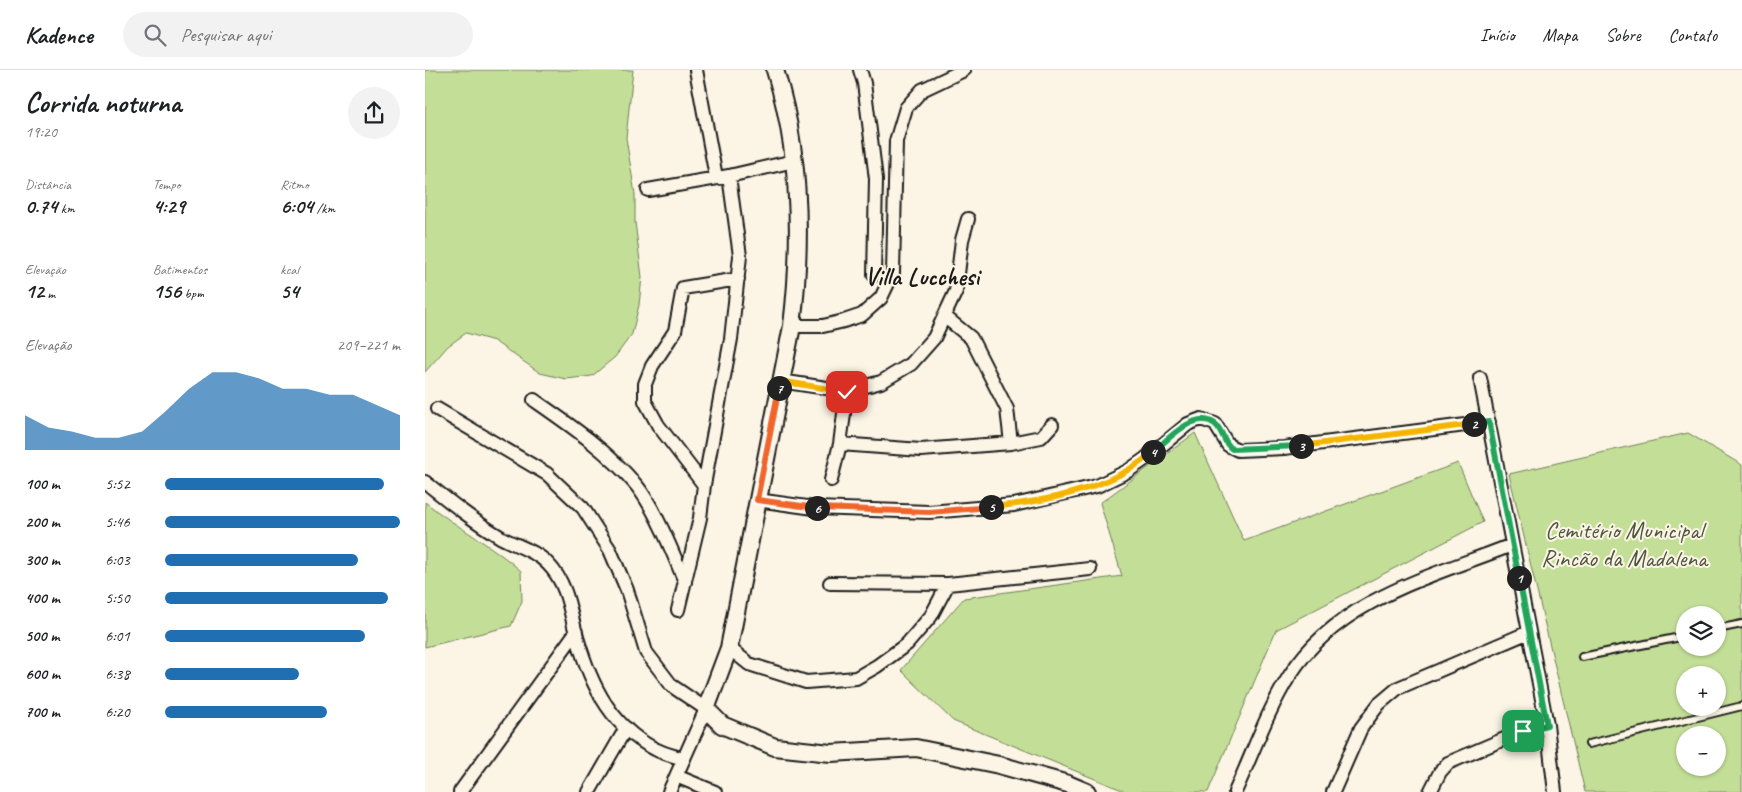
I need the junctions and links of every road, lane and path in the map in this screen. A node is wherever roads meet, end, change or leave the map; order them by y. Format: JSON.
{"nodes":[{"id":1,"x":696,"y":70,"type":"edge"},
{"id":2,"x":775,"y":70,"type":"edge"},
{"id":3,"x":860,"y":70,"type":"edge"},
{"id":4,"x":964,"y":70,"type":"edge"},
{"id":5,"x":794,"y":161,"type":"junction"},
{"id":6,"x":723,"y":177,"type":"junction"},
{"id":7,"x":648,"y":190,"type":"dead end"},
{"id":8,"x":968,"y":219,"type":"dead end"},
{"id":9,"x":874,"y":274,"type":"dead end"},
{"id":10,"x":738,"y":279,"type":"junction"},
{"id":11,"x":944,"y":316,"type":"junction"},
{"id":12,"x":792,"y":326,"type":"junction"},
{"id":13,"x":1481,"y":378,"type":"dead end"},
{"id":14,"x":780,"y":381,"type":"junction"},
{"id":15,"x":847,"y":392,"type":"junction"},
{"id":16,"x":534,"y":400,"type":"dead end"},
{"id":17,"x":437,"y":409,"type":"dead end"},
{"id":18,"x":1489,"y":422,"type":"junction"},
{"id":19,"x":1053,"y":425,"type":"dead end"},
{"id":20,"x":1011,"y":443,"type":"junction"},
{"id":21,"x":840,"y":444,"type":"junction"},
{"id":22,"x":831,"y":480,"type":"dead end"},
{"id":23,"x":425,"y":482,"type":"edge"},
{"id":24,"x":704,"y":485,"type":"junction"},
{"id":25,"x":757,"y":500,"type":"junction"},
{"id":26,"x":1512,"y":545,"type":"junction"},
{"id":27,"x":1090,"y":569,"type":"dead end"},
{"id":28,"x":685,"y":582,"type":"junction"},
{"id":29,"x":830,"y":583,"type":"dead end"},
{"id":30,"x":948,"y":584,"type":"junction"},
{"id":31,"x":678,"y":610,"type":"dead end"},
{"id":32,"x":1742,"y":624,"type":"edge"},
{"id":33,"x":1726,"y":627,"type":"edge"},
{"id":34,"x":576,"y":632,"type":"junction"},
{"id":35,"x":1529,"y":632,"type":"junction"},
{"id":36,"x":1676,"y":638,"type":"edge"},
{"id":37,"x":729,"y":648,"type":"junction"},
{"id":38,"x":1582,"y":657,"type":"dead end"},
{"id":39,"x":1742,"y":706,"type":"edge"},
{"id":40,"x":706,"y":709,"type":"junction"},
{"id":41,"x":1547,"y":725,"type":"junction"},
{"id":42,"x":626,"y":728,"type":"junction"},
{"id":43,"x":1589,"y":744,"type":"dead end"},
{"id":44,"x":684,"y":760,"type":"junction"},
{"id":45,"x":676,"y":776,"type":"junction"},
{"id":46,"x":460,"y":792,"type":"edge"},
{"id":47,"x":589,"y":792,"type":"edge"},
{"id":48,"x":669,"y":792,"type":"edge"},
{"id":49,"x":715,"y":792,"type":"edge"},
{"id":50,"x":1087,"y":792,"type":"edge"},
{"id":51,"x":1235,"y":792,"type":"edge"},
{"id":52,"x":1333,"y":792,"type":"edge"},
{"id":53,"x":1430,"y":792,"type":"edge"},
{"id":54,"x":1555,"y":792,"type":"edge"}],
"edges":[{"from":1,"to":6,"type":"street"},
{"from":2,"to":5,"type":"street"},
{"from":3,"to":9,"type":"street"},
{"from":4,"to":12,"type":"street"},
{"from":5,"to":6,"type":"street"},
{"from":5,"to":12,"type":"street"},
{"from":6,"to":7,"type":"street"},
{"from":6,"to":10,"type":"street"},
{"from":8,"to":11,"type":"street"},
{"from":10,"to":24,"type":"street"},
{"from":10,"to":24,"type":"street"},
{"from":11,"to":15,"type":"street"},
{"from":11,"to":20,"type":"street"},
{"from":12,"to":14,"type":"street"},
{"from":13,"to":18,"type":"street"},
{"from":14,"to":15,"type":"street"},
{"from":14,"to":25,"type":"street"},
{"from":15,"to":21,"type":"street"},
{"from":16,"to":28,"type":"street"},
{"from":17,"to":40,"type":"street"},
{"from":18,"to":25,"type":"street"},
{"from":18,"to":26,"type":"street"},
{"from":19,"to":20,"type":"street"},
{"from":20,"to":21,"type":"street"},
{"from":21,"to":22,"type":"street"},
{"from":23,"to":34,"type":"street"},
{"from":24,"to":28,"type":"street"},
{"from":25,"to":37,"type":"street"},
{"from":26,"to":35,"type":"street"},
{"from":26,"to":51,"type":"street"},
{"from":27,"to":30,"type":"street"},
{"from":28,"to":31,"type":"street"},
{"from":29,"to":30,"type":"street"},
{"from":30,"to":37,"type":"street"},
{"from":32,"to":33,"type":"lane"},
{"from":34,"to":42,"type":"street"},
{"from":34,"to":46,"type":"street"},
{"from":35,"to":41,"type":"street"},
{"from":35,"to":52,"type":"street"},
{"from":36,"to":38,"type":"lane"},
{"from":37,"to":40,"type":"street"},
{"from":39,"to":43,"type":"lane"},
{"from":40,"to":44,"type":"street"},
{"from":40,"to":50,"type":"street"},
{"from":41,"to":53,"type":"street"},
{"from":41,"to":54,"type":"street"},
{"from":42,"to":44,"type":"street"},
{"from":42,"to":47,"type":"street"},
{"from":44,"to":45,"type":"street"},
{"from":45,"to":48,"type":"street"},
{"from":45,"to":49,"type":"street"}]}
